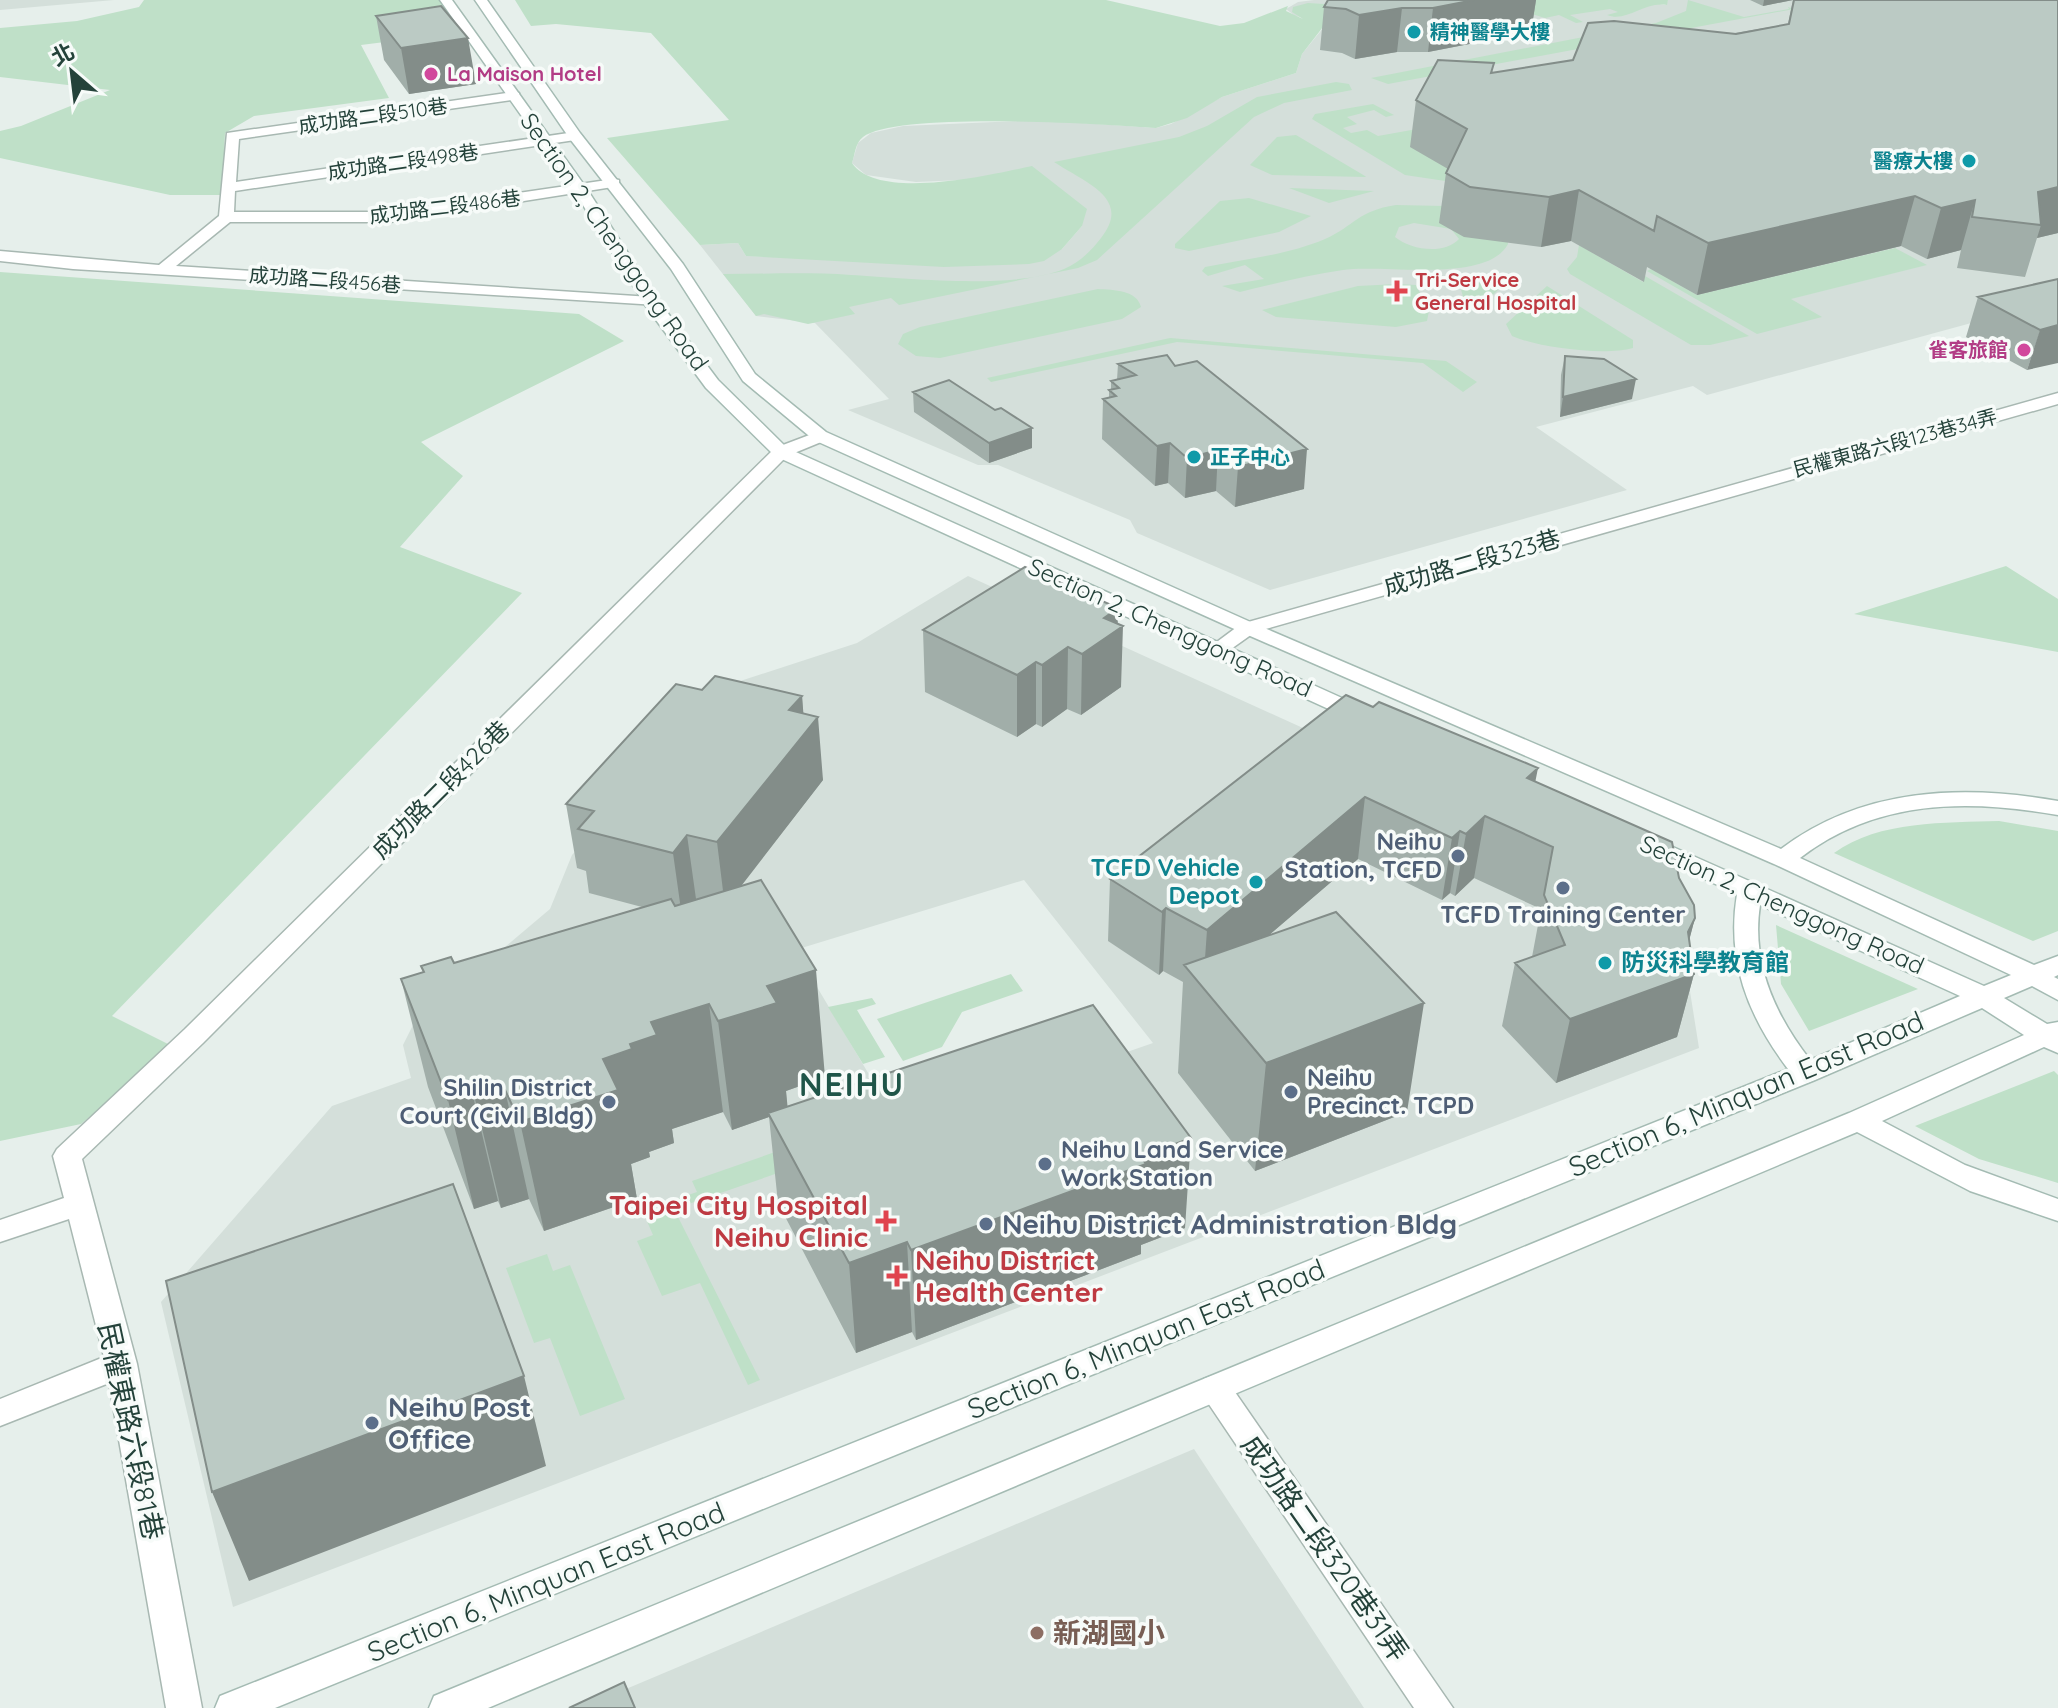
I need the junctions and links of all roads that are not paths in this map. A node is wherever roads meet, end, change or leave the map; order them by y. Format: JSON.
{"nodes":[{"id":1,"x":481,"y":0,"type":"edge"},
{"id":2,"x":448,"y":4,"type":"edge"},
{"id":3,"x":514,"y":96,"type":"junction"},
{"id":4,"x":575,"y":136,"type":"junction"},
{"id":5,"x":544,"y":141,"type":"junction"},
{"id":6,"x":614,"y":183,"type":"junction"},
{"id":7,"x":230,"y":187,"type":"junction"},
{"id":8,"x":580,"y":189,"type":"junction"},
{"id":9,"x":226,"y":217,"type":"junction"},
{"id":10,"x":0,"y":256,"type":"edge"},
{"id":11,"x":162,"y":270,"type":"junction"},
{"id":12,"x":651,"y":302,"type":"junction"},
{"id":13,"x":2058,"y":398,"type":"edge"},
{"id":14,"x":820,"y":436,"type":"junction"},
{"id":15,"x":781,"y":452,"type":"junction"},
{"id":16,"x":1732,"y":488,"type":"joint"},
{"id":17,"x":1248,"y":628,"type":"junction"},
{"id":18,"x":1217,"y":650,"type":"junction"},
{"id":19,"x":1380,"y":723,"type":"edge"},
{"id":20,"x":2058,"y":808,"type":"edge"},
{"id":21,"x":1622,"y":833,"type":"edge"},
{"id":22,"x":1783,"y":859,"type":"junction"},
{"id":23,"x":1750,"y":891,"type":"junction"},
{"id":24,"x":2058,"y":965,"type":"edge"},
{"id":25,"x":2033,"y":975,"type":"junction"},
{"id":26,"x":2058,"y":991,"type":"edge"},
{"id":27,"x":1982,"y":996,"type":"junction"},
{"id":28,"x":2054,"y":1037,"type":"edge"},
{"id":29,"x":1805,"y":1073,"type":"junction"},
{"id":30,"x":1859,"y":1120,"type":"junction"},
{"id":31,"x":67,"y":1156,"type":"joint"},
{"id":32,"x":77,"y":1205,"type":"junction"},
{"id":33,"x":2058,"y":1210,"type":"edge"},
{"id":34,"x":0,"y":1231,"type":"edge"},
{"id":35,"x":121,"y":1364,"type":"junction"},
{"id":36,"x":1215,"y":1388,"type":"junction"},
{"id":37,"x":0,"y":1413,"type":"edge"},
{"id":38,"x":184,"y":1708,"type":"edge"},
{"id":39,"x":233,"y":1708,"type":"edge"},
{"id":40,"x":447,"y":1708,"type":"edge"},
{"id":41,"x":1435,"y":1708,"type":"edge"}],
"edges":[{"from":1,"to":4,"type":"main road","name":"Section 2, Chenggong Road"},
{"from":2,"to":3,"type":"main road","name":"Section 2, Chenggong Road"},
{"from":3,"to":5,"type":"main road","name":"Section 2, Chenggong Road"},
{"from":3,"to":7,"type":"main road","name":"成功路二段510巷"},
{"from":4,"to":5,"type":"main road","name":"成功路二段498巷"},
{"from":4,"to":6,"type":"main road","name":"Section 2, Chenggong Road"},
{"from":5,"to":7,"type":"main road","name":"成功路二段498巷"},
{"from":5,"to":8,"type":"main road","name":"Section 2, Chenggong Road"},
{"from":6,"to":8,"type":"main road","name":"成功路二段486巷"},
{"from":6,"to":14,"type":"main road","name":"Section 2, Chenggong Road"},
{"from":7,"to":9,"type":"main road"},
{"from":8,"to":9,"type":"main road","name":"成功路二段486巷"},
{"from":8,"to":12,"type":"main road","name":"Section 2, Chenggong Road"},
{"from":9,"to":11,"type":"main road"},
{"from":10,"to":11,"type":"main road","name":"成功路二段456巷"},
{"from":11,"to":12,"type":"main road","name":"成功路二段456巷"},
{"from":12,"to":15,"type":"main road","name":"Section 2, Chenggong Road"},
{"from":13,"to":16,"type":"main road","name":"民權東路六段123巷34弄"},
{"from":14,"to":15,"type":"main road","name":"成功路二段426巷"},
{"from":14,"to":17,"type":"main road","name":"Section 2, Chenggong Road"},
{"from":15,"to":18,"type":"main road","name":"Section 2, Chenggong Road"},
{"from":15,"to":31,"type":"main road","name":"成功路二段426巷"},
{"from":16,"to":17,"type":"main road","name":"成功路二段323巷"},
{"from":17,"to":18,"type":"main road","name":"成功路二段323巷"},
{"from":17,"to":22,"type":"main road","name":"Section 2, Chenggong Road"},
{"from":18,"to":19,"type":"main road","name":"Section 2, Chenggong Road"},
{"from":20,"to":22,"type":"main road"},
{"from":21,"to":23,"type":"main road","name":"Section 2, Chenggong Road"},
{"from":22,"to":25,"type":"main road","name":"Section 2, Chenggong Road"},
{"from":23,"to":27,"type":"main road","name":"Section 2, Chenggong Road"},
{"from":23,"to":29,"type":"main road"},
{"from":24,"to":25,"type":"main road","name":"Section 6, Minquan East Road"},
{"from":25,"to":26,"type":"main road","name":"Section 2, Chenggong Road"},
{"from":25,"to":27,"type":"main road","name":"Section 6, Minquan East Road"},
{"from":27,"to":28,"type":"main road","name":"Section 2, Chenggong Road"},
{"from":27,"to":29,"type":"main road","name":"Section 6, Minquan East Road"},
{"from":28,"to":30,"type":"main road"},
{"from":29,"to":39,"type":"main road","name":"Section 6, Minquan East Road"},
{"from":30,"to":33,"type":"main road"},
{"from":30,"to":36,"type":"main road"},
{"from":31,"to":32,"type":"main road","name":"民權東路六段81巷"},
{"from":32,"to":34,"type":"main road"},
{"from":32,"to":35,"type":"main road","name":"民權東路六段81巷"},
{"from":35,"to":37,"type":"main road"},
{"from":35,"to":38,"type":"main road","name":"民權東路六段81巷"},
{"from":36,"to":40,"type":"main road"},
{"from":36,"to":41,"type":"main road","name":"成功路二段320巷31弄"}]}
